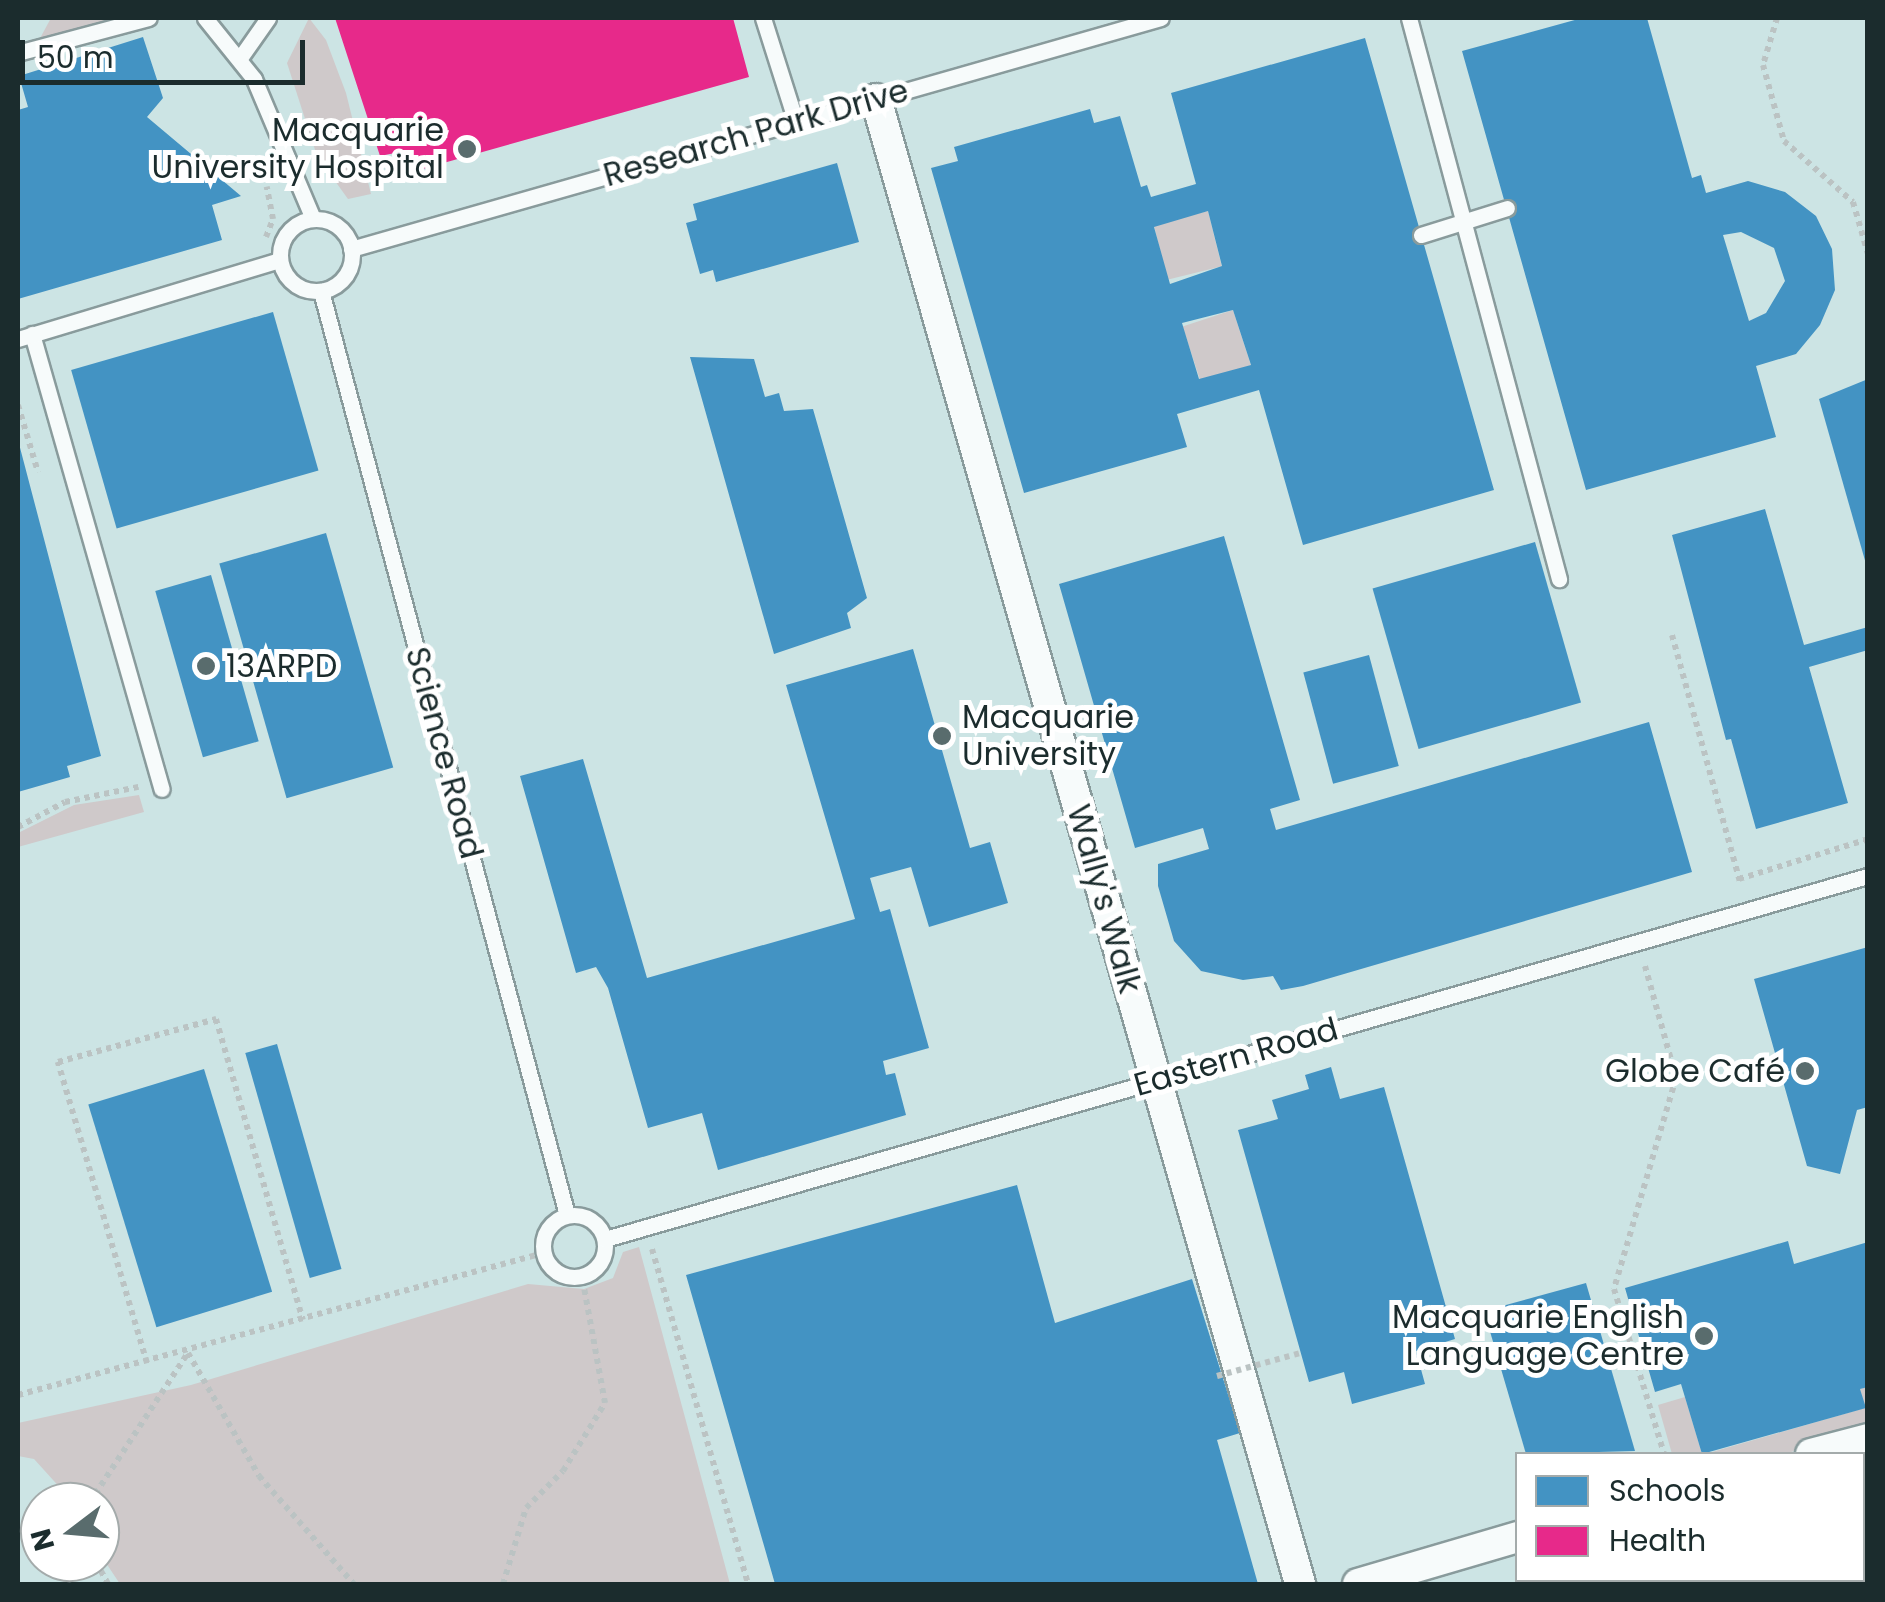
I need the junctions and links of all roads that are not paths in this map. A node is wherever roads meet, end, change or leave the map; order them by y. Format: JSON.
{"nodes":[{"id":1,"x":150,"y":18,"type":"edge"},
{"id":2,"x":205,"y":18,"type":"edge"},
{"id":3,"x":268,"y":18,"type":"edge"},
{"id":4,"x":763,"y":18,"type":"edge"},
{"id":5,"x":1161,"y":18,"type":"edge"},
{"id":6,"x":1409,"y":18,"type":"edge"},
{"id":7,"x":21,"y":52,"type":"dead end"},
{"id":8,"x":240,"y":58,"type":"junction"},
{"id":9,"x":876,"y":99,"type":"junction"},
{"id":10,"x":796,"y":122,"type":"junction"},
{"id":11,"x":1506,"y":208,"type":"dead end"},
{"id":12,"x":313,"y":219,"type":"junction"},
{"id":13,"x":1464,"y":221,"type":"junction"},
{"id":14,"x":1421,"y":234,"type":"dead end"},
{"id":15,"x":352,"y":249,"type":"junction"},
{"id":16,"x":279,"y":260,"type":"junction"},
{"id":17,"x":321,"y":292,"type":"junction"},
{"id":18,"x":25,"y":336,"type":"edge"},
{"id":19,"x":1559,"y":579,"type":"dead end"},
{"id":20,"x":160,"y":784,"type":"road end"},
{"id":21,"x":1868,"y":876,"type":"edge"},
{"id":22,"x":1156,"y":1080,"type":"junction"},
{"id":23,"x":567,"y":1215,"type":"junction"},
{"id":24,"x":605,"y":1239,"type":"junction"},
{"id":25,"x":1868,"y":1439,"type":"edge"},
{"id":26,"x":1819,"y":1452,"type":"edge"},
{"id":27,"x":1515,"y":1539,"type":"edge"},
{"id":28,"x":1300,"y":1584,"type":"edge"},
{"id":29,"x":1358,"y":1584,"type":"edge"}],
"edges":[{"from":1,"to":7,"type":"lane"},
{"from":2,"to":8,"type":"lane"},
{"from":3,"to":8,"type":"lane"},
{"from":4,"to":10,"type":"lane"},
{"from":5,"to":9,"type":"lane","name":"Research Park Drive"},
{"from":6,"to":13,"type":"lane"},
{"from":8,"to":12,"type":"lane"},
{"from":9,"to":10,"type":"lane","name":"Research Park Drive"},
{"from":9,"to":22,"type":"street","name":"Wally's Walk"},
{"from":10,"to":15,"type":"lane","name":"Research Park Drive"},
{"from":11,"to":13,"type":"lane"},
{"from":12,"to":15,"type":"lane"},
{"from":12,"to":16,"type":"lane"},
{"from":13,"to":14,"type":"lane"},
{"from":13,"to":19,"type":"lane"},
{"from":15,"to":17,"type":"lane"},
{"from":16,"to":17,"type":"lane"},
{"from":16,"to":18,"type":"lane"},
{"from":17,"to":23,"type":"lane","name":"Science Road"},
{"from":18,"to":20,"type":"lane"},
{"from":21,"to":22,"type":"lane","name":"Eastern Road"},
{"from":22,"to":24,"type":"lane","name":"Eastern Road"},
{"from":22,"to":28,"type":"street","name":"Wally's Walk"},
{"from":23,"to":24,"type":"lane"},
{"from":23,"to":24,"type":"lane"},
{"from":25,"to":26,"type":"street"},
{"from":27,"to":29,"type":"street"}]}
